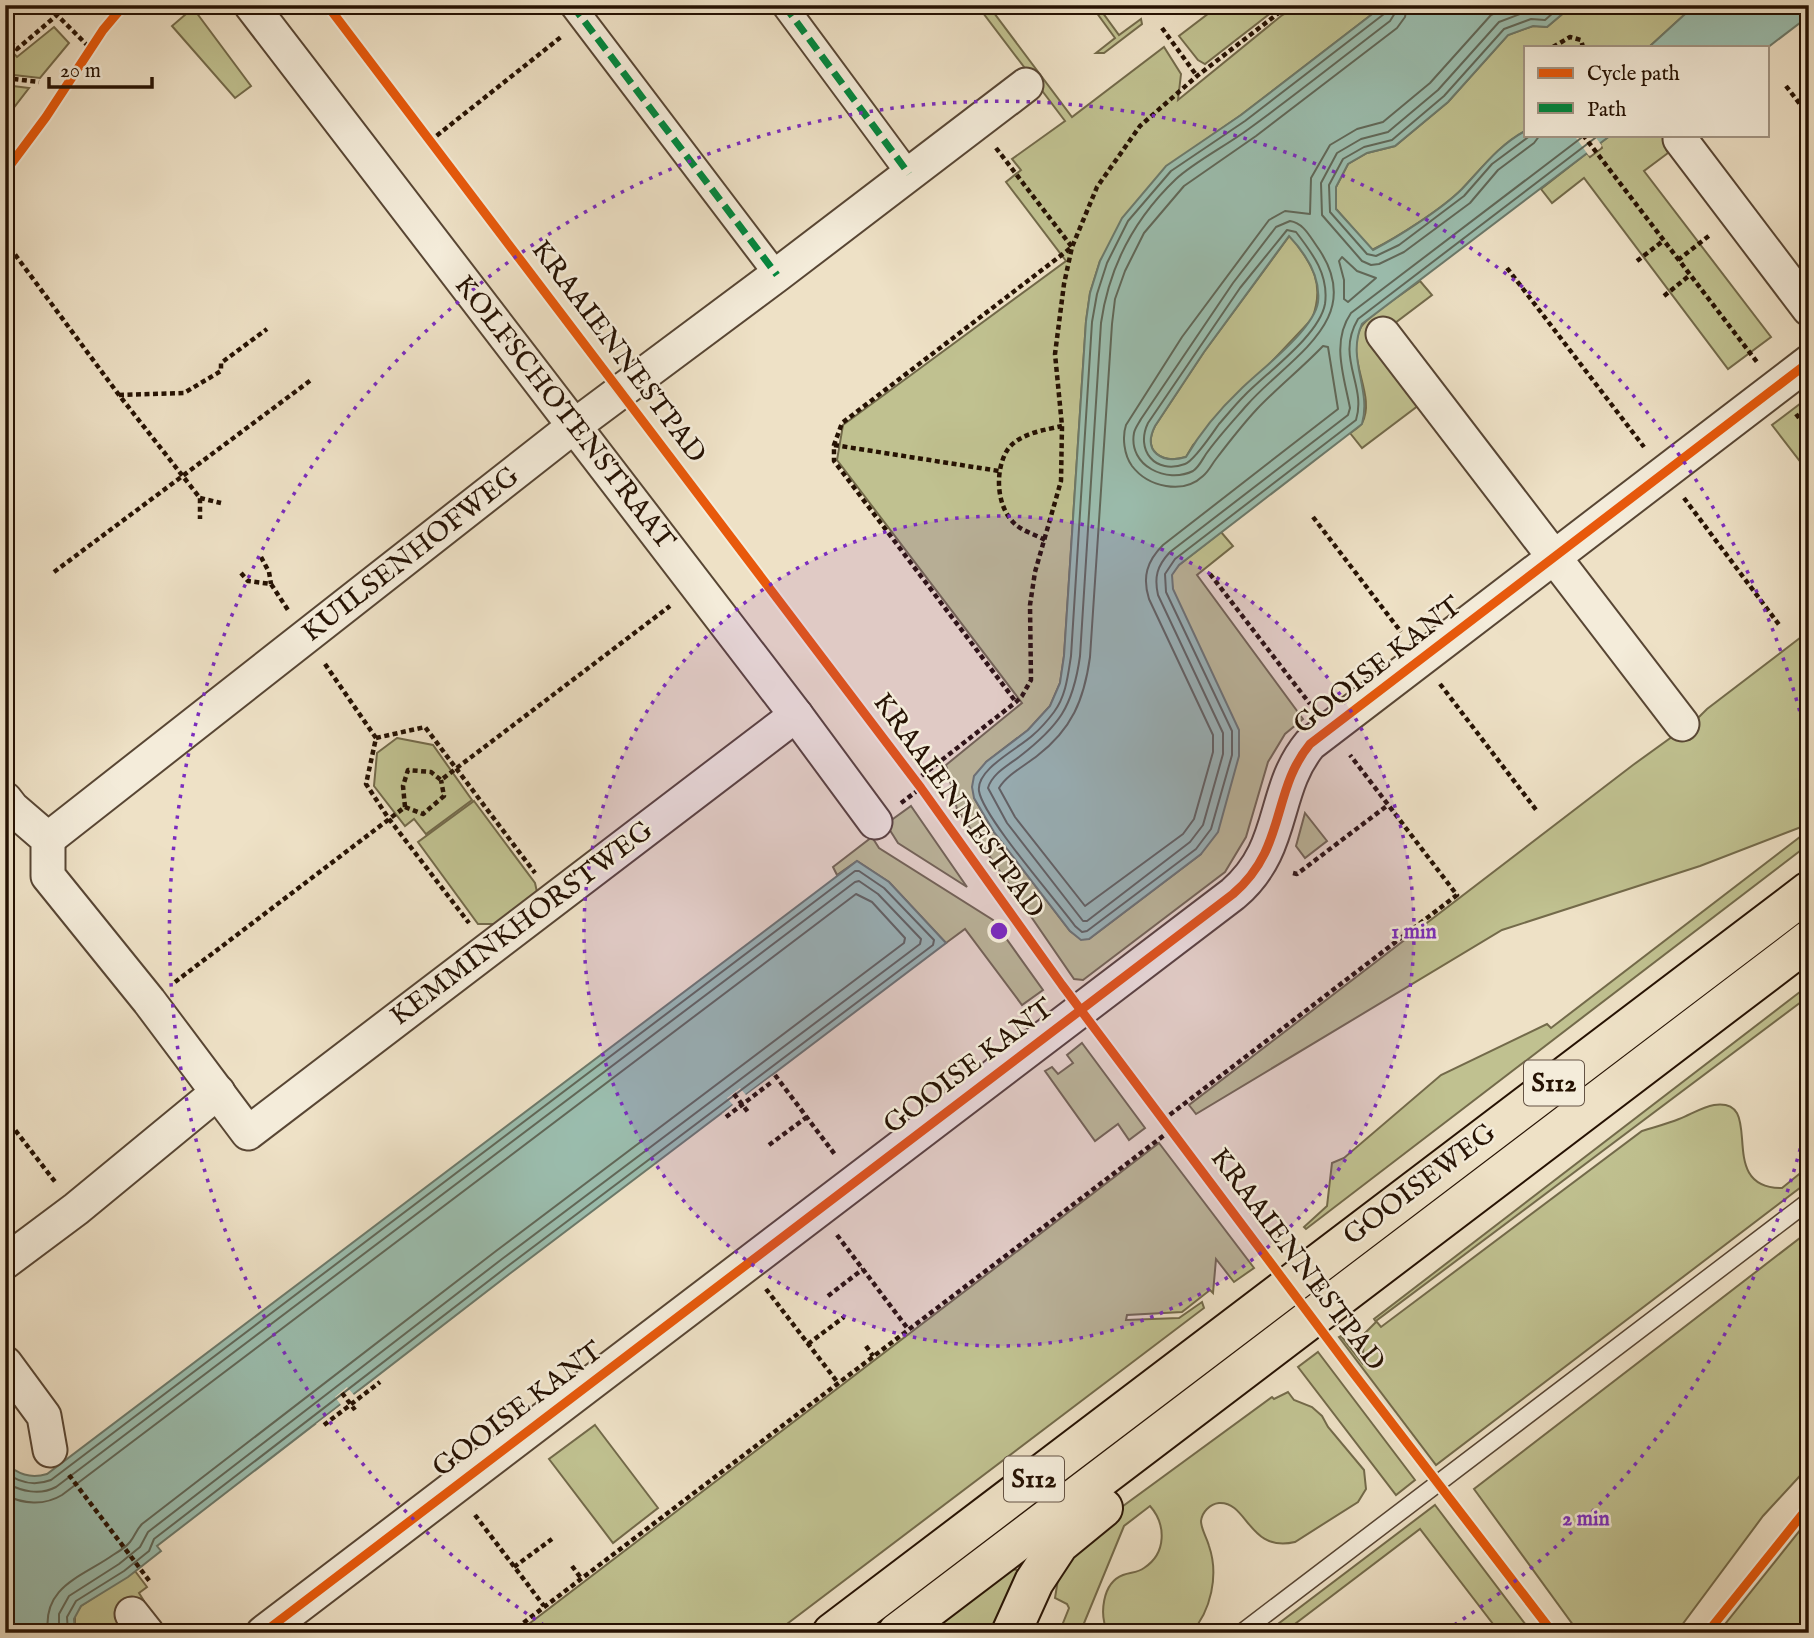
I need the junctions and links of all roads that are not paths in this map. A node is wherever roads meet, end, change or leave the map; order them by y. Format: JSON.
{"nodes":[{"id":1,"x":251,"y":5,"type":"edge"},
{"id":2,"x":784,"y":5,"type":"edge"},
{"id":3,"x":577,"y":13,"type":"edge"},
{"id":4,"x":1026,"y":85,"type":"dead end"},
{"id":5,"x":1680,"y":139,"type":"dead end"},
{"id":6,"x":909,"y":174,"type":"junction"},
{"id":7,"x":777,"y":275,"type":"junction"},
{"id":8,"x":1809,"y":309,"type":"edge"},
{"id":9,"x":1383,"y":334,"type":"dead end"},
{"id":10,"x":1809,"y":362,"type":"edge"},
{"id":11,"x":573,"y":427,"type":"junction"},
{"id":12,"x":1553,"y":558,"type":"junction"},
{"id":13,"x":796,"y":715,"type":"junction"},
{"id":14,"x":1682,"y":724,"type":"dead end"},
{"id":15,"x":5,"y":799,"type":"edge"},
{"id":16,"x":875,"y":822,"type":"dead end"},
{"id":17,"x":48,"y":839,"type":"junction"},
{"id":18,"x":1804,"y":890,"type":"edge"},
{"id":19,"x":1809,"y":940,"type":"edge"},
{"id":20,"x":1809,"y":961,"type":"edge"},
{"id":21,"x":1761,"y":976,"type":"junction"},
{"id":22,"x":218,"y":1092,"type":"junction"},
{"id":23,"x":1809,"y":1201,"type":"edge"},
{"id":24,"x":5,"y":1262,"type":"edge"},
{"id":25,"x":5,"y":1363,"type":"edge"},
{"id":26,"x":1156,"y":1436,"type":"junction"},
{"id":27,"x":50,"y":1450,"type":"road end"},
{"id":28,"x":263,"y":1633,"type":"edge"},
{"id":29,"x":832,"y":1633,"type":"edge"},
{"id":30,"x":897,"y":1633,"type":"edge"},
{"id":31,"x":1011,"y":1633,"type":"edge"},
{"id":32,"x":1241,"y":1633,"type":"edge"}],
"edges":[{"from":1,"to":11,"type":"street","name":"KOLFSCHOTENSTRAAT"},
{"from":2,"to":6,"type":"street"},
{"from":3,"to":7,"type":"street"},
{"from":4,"to":6,"type":"street","name":"KUILSENHOFWEG"},
{"from":5,"to":8,"type":"street"},
{"from":6,"to":7,"type":"street","name":"KUILSENHOFWEG"},
{"from":7,"to":11,"type":"street","name":"KUILSENHOFWEG"},
{"from":9,"to":12,"type":"street"},
{"from":10,"to":12,"type":"street","name":"GOOISE KANT"},
{"from":11,"to":13,"type":"street","name":"KOLFSCHOTENSTRAAT"},
{"from":11,"to":17,"type":"street","name":"KUILSENHOFWEG"},
{"from":12,"to":14,"type":"street"},
{"from":12,"to":28,"type":"street","name":"GOOISE KANT"},
{"from":13,"to":16,"type":"street","name":"KOLFSCHOTENSTRAAT"},
{"from":13,"to":22,"type":"street","name":"KEMMINKHORSTWEG"},
{"from":15,"to":17,"type":"street"},
{"from":17,"to":22,"type":"street"},
{"from":18,"to":29,"type":"highway","name":"GOOISEWEG","number":"S112"},
{"from":19,"to":21,"type":"highway","name":"GOOISEWEG","number":"S112"},
{"from":20,"to":21,"type":"highway"},
{"from":21,"to":26,"type":"highway","name":"GOOISEWEG","number":"S112"},
{"from":22,"to":24,"type":"street"},
{"from":23,"to":32,"type":"lane"},
{"from":25,"to":27,"type":"street"},
{"from":26,"to":30,"type":"highway","name":"GOOISEWEG","number":"S112"},
{"from":26,"to":31,"type":"highway"}]}
